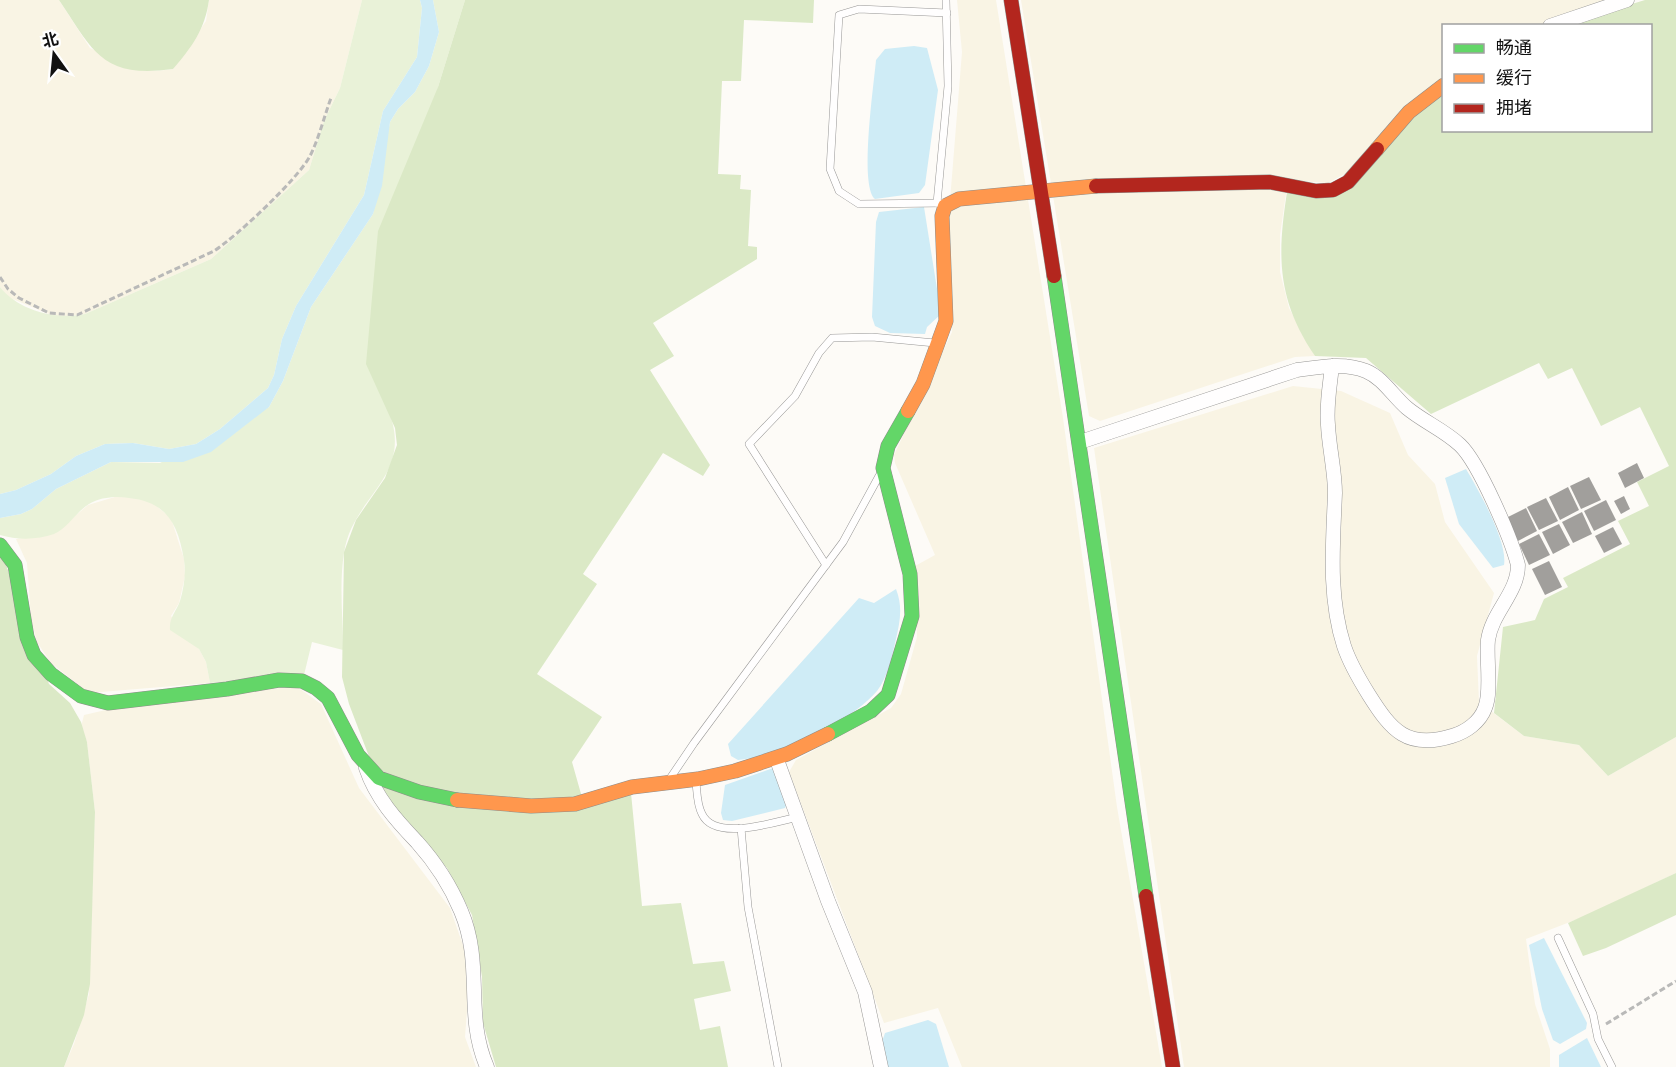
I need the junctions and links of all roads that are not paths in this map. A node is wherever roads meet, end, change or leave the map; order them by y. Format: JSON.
{"nodes":[{"id":1,"x":946,"y":0,"type":"edge"},
{"id":2,"x":1011,"y":0,"type":"edge"},
{"id":3,"x":1627,"y":0,"type":"edge"},
{"id":4,"x":947,"y":13,"type":"junction"},
{"id":5,"x":1556,"y":24,"type":"edge"},
{"id":6,"x":1442,"y":86,"type":"edge"},
{"id":7,"x":1039,"y":191,"type":"junction"},
{"id":8,"x":943,"y":203,"type":"junction"},
{"id":9,"x":938,"y":343,"type":"junction"},
{"id":10,"x":1332,"y":366,"type":"junction"},
{"id":11,"x":1080,"y":442,"type":"junction"},
{"id":12,"x":883,"y":468,"type":"junction"},
{"id":13,"x":0,"y":545,"type":"edge"},
{"id":14,"x":826,"y":565,"type":"junction"},
{"id":15,"x":777,"y":760,"type":"junction"},
{"id":16,"x":365,"y":766,"type":"junction"},
{"id":17,"x":696,"y":780,"type":"junction"},
{"id":18,"x":668,"y":782,"type":"junction"},
{"id":19,"x":798,"y":817,"type":"junction"},
{"id":20,"x":741,"y":828,"type":"junction"},
{"id":21,"x":1558,"y":938,"type":"dead end"},
{"id":22,"x":487,"y":1067,"type":"edge"},
{"id":23,"x":778,"y":1067,"type":"edge"},
{"id":24,"x":881,"y":1067,"type":"edge"},
{"id":25,"x":1173,"y":1067,"type":"edge"},
{"id":26,"x":1612,"y":1067,"type":"edge"}],
"edges":[{"from":1,"to":4,"type":"lane"},
{"from":2,"to":7,"type":"street"},
{"from":3,"to":5,"type":"street"},
{"from":4,"to":8,"type":"lane"},
{"from":4,"to":8,"type":"lane"},
{"from":6,"to":7,"type":"street"},
{"from":7,"to":8,"type":"street"},
{"from":7,"to":11,"type":"street"},
{"from":8,"to":9,"type":"street"},
{"from":9,"to":12,"type":"street"},
{"from":9,"to":14,"type":"lane"},
{"from":10,"to":10,"type":"street"},
{"from":10,"to":11,"type":"street"},
{"from":11,"to":25,"type":"street"},
{"from":12,"to":14,"type":"lane"},
{"from":12,"to":15,"type":"street"},
{"from":13,"to":16,"type":"street"},
{"from":14,"to":18,"type":"lane"},
{"from":15,"to":17,"type":"street"},
{"from":15,"to":19,"type":"street"},
{"from":16,"to":18,"type":"street"},
{"from":16,"to":22,"type":"street"},
{"from":17,"to":18,"type":"street"},
{"from":17,"to":20,"type":"lane"},
{"from":19,"to":20,"type":"lane"},
{"from":19,"to":24,"type":"street"},
{"from":20,"to":23,"type":"lane"},
{"from":21,"to":26,"type":"lane"}]}
